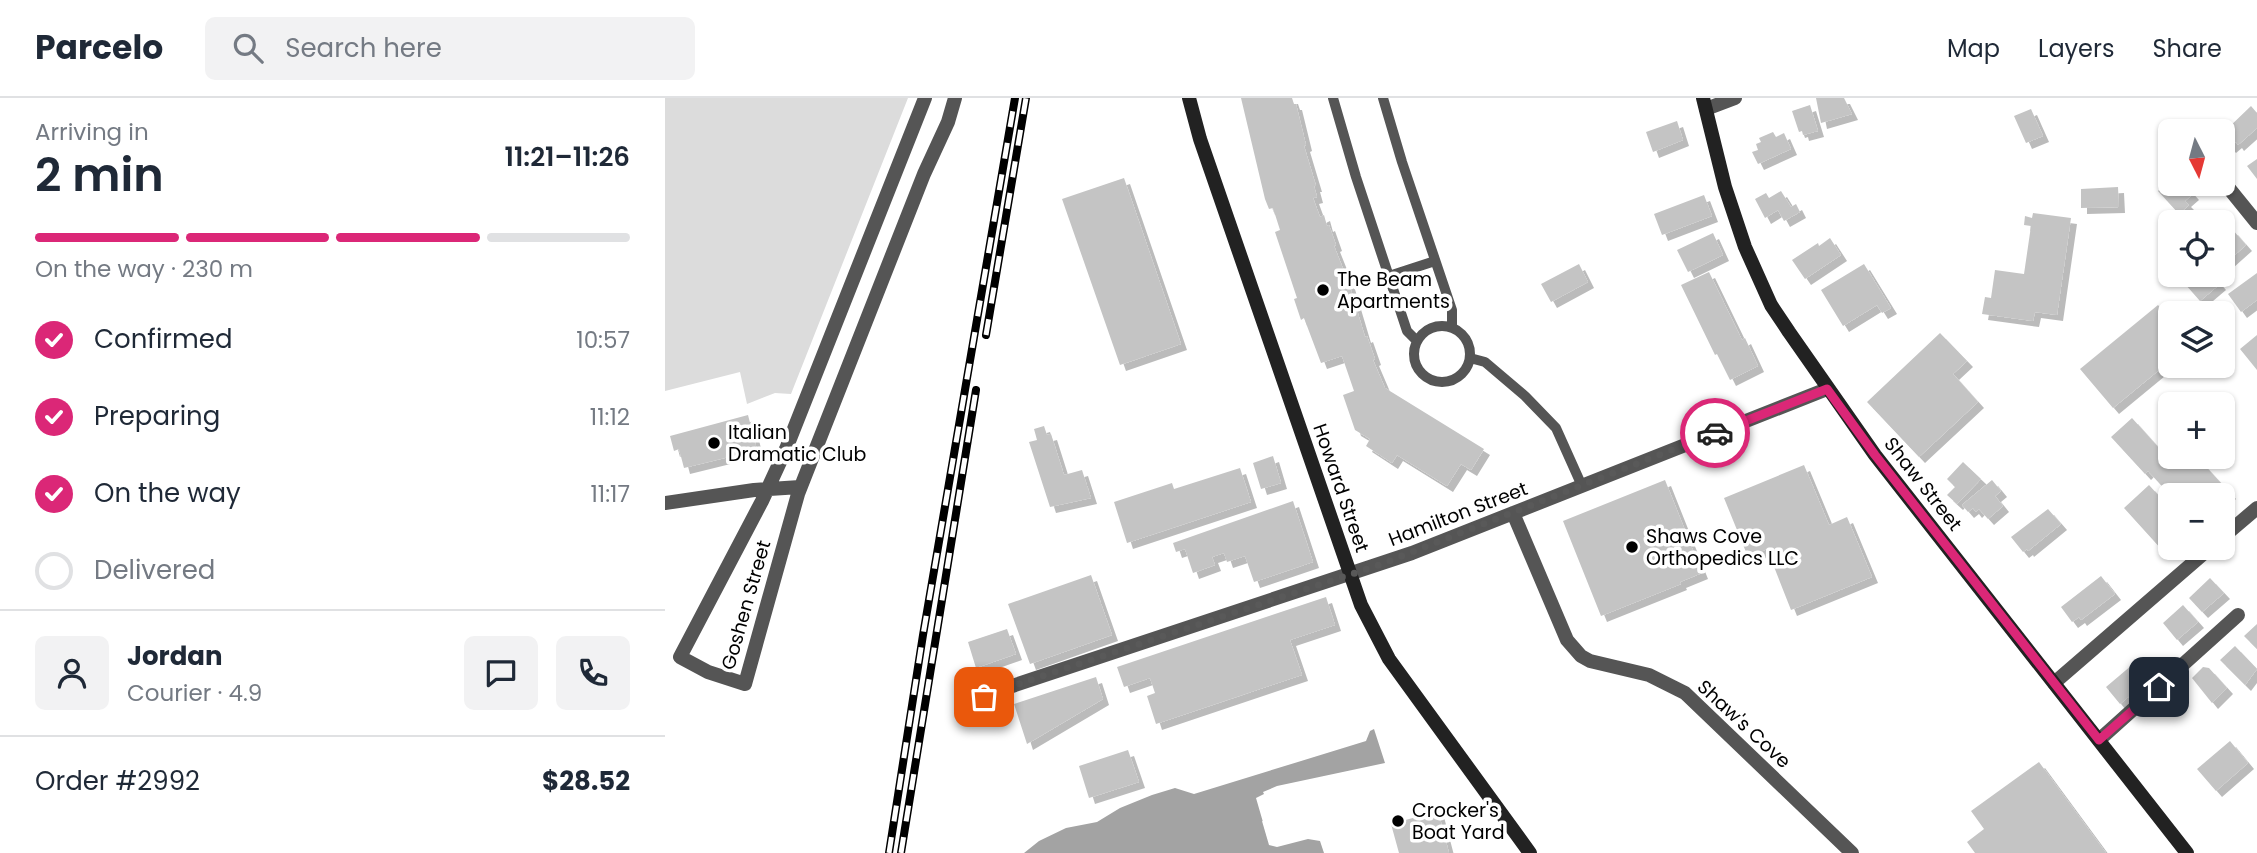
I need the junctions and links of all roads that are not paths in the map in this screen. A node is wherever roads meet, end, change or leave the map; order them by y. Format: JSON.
{"nodes":[{"id":1,"x":925,"y":98,"type":"edge"},
{"id":2,"x":955,"y":98,"type":"edge"},
{"id":3,"x":1189,"y":98,"type":"edge"},
{"id":4,"x":1333,"y":98,"type":"edge"},
{"id":5,"x":1383,"y":98,"type":"edge"},
{"id":6,"x":1735,"y":98,"type":"edge"},
{"id":7,"x":1705,"y":104,"type":"edge"},
{"id":8,"x":2235,"y":196,"type":"edge"},
{"id":9,"x":2257,"y":223,"type":"edge"},
{"id":10,"x":1435,"y":261,"type":"junction"},
{"id":11,"x":1389,"y":276,"type":"junction"},
{"id":12,"x":1452,"y":328,"type":"junction"},
{"id":13,"x":1417,"y":341,"type":"junction"},
{"id":14,"x":1470,"y":358,"type":"junction"},
{"id":15,"x":1827,"y":389,"type":"junction"},
{"id":16,"x":1582,"y":486,"type":"junction"},
{"id":17,"x":800,"y":487,"type":"junction"},
{"id":18,"x":768,"y":489,"type":"junction"},
{"id":19,"x":665,"y":503,"type":"edge"},
{"id":20,"x":2257,"y":508,"type":"edge"},
{"id":21,"x":1513,"y":513,"type":"junction"},
{"id":22,"x":2235,"y":527,"type":"edge"},
{"id":23,"x":2196,"y":560,"type":"edge"},
{"id":24,"x":1350,"y":575,"type":"junction"},
{"id":25,"x":2238,"y":615,"type":"dead end"},
{"id":26,"x":2054,"y":682,"type":"junction"},
{"id":27,"x":981,"y":701,"type":"dead end"},
{"id":28,"x":2099,"y":740,"type":"junction"},
{"id":29,"x":1530,"y":853,"type":"edge"},
{"id":30,"x":1852,"y":853,"type":"edge"},
{"id":31,"x":2187,"y":853,"type":"edge"}],
"edges":[{"from":1,"to":18,"type":"street","name":"Goshen Street"},
{"from":2,"to":17,"type":"street","name":"Goshen Street"},
{"from":3,"to":24,"type":"street","name":"Howard Street"},
{"from":4,"to":11,"type":"lane"},
{"from":5,"to":10,"type":"lane"},
{"from":6,"to":7,"type":"street"},
{"from":7,"to":15,"type":"street","name":"Shaw Street"},
{"from":8,"to":9,"type":"street"},
{"from":10,"to":11,"type":"lane"},
{"from":10,"to":12,"type":"lane"},
{"from":11,"to":13,"type":"lane"},
{"from":12,"to":13,"type":"lane"},
{"from":12,"to":14,"type":"lane"},
{"from":13,"to":14,"type":"lane"},
{"from":14,"to":16,"type":"lane"},
{"from":15,"to":16,"type":"street","name":"Hamilton Street"},
{"from":15,"to":26,"type":"street","name":"Shaw Street"},
{"from":16,"to":21,"type":"street","name":"Hamilton Street"},
{"from":17,"to":18,"type":"street"},
{"from":17,"to":18,"type":"street","name":"Goshen Street"},
{"from":18,"to":19,"type":"street"},
{"from":20,"to":22,"type":"street"},
{"from":21,"to":24,"type":"street","name":"Hamilton Street"},
{"from":21,"to":30,"type":"street","name":"Shaw's Cove"},
{"from":23,"to":26,"type":"street"},
{"from":24,"to":27,"type":"street","name":"Hamilton Street"},
{"from":24,"to":29,"type":"street","name":"Howard Street"},
{"from":25,"to":28,"type":"street"},
{"from":26,"to":28,"type":"street","name":"Shaw Street"},
{"from":28,"to":31,"type":"street","name":"Shaw Street"}]}
